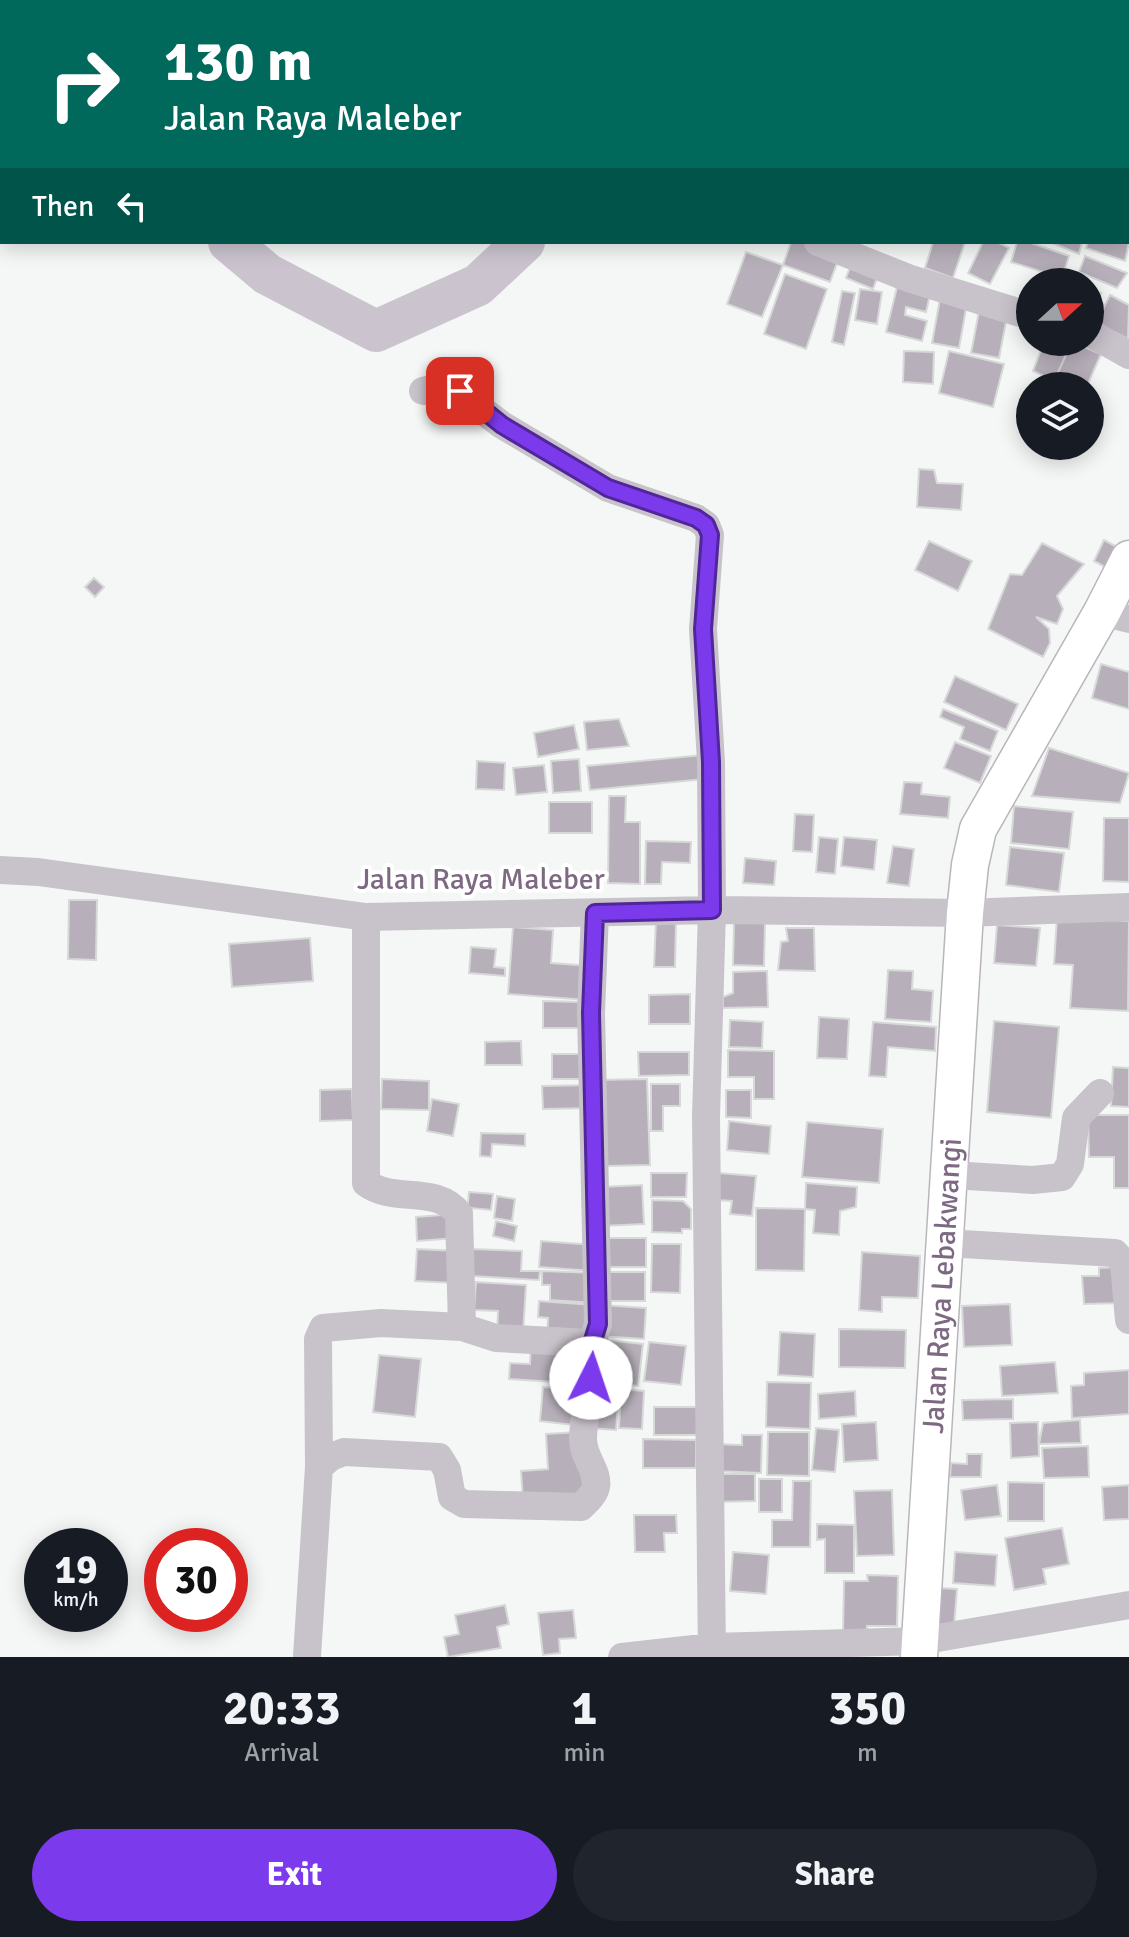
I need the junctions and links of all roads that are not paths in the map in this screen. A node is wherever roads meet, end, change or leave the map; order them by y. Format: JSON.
{"nodes":[{"id":1,"x":823,"y":244,"type":"edge"},
{"id":2,"x":1016,"y":312,"type":"edge"},
{"id":3,"x":1104,"y":341,"type":"edge"},
{"id":4,"x":1129,"y":355,"type":"edge"},
{"id":5,"x":423,"y":391,"type":"dead end"},
{"id":6,"x":1129,"y":559,"type":"edge"},
{"id":7,"x":1116,"y":616,"type":"edge"},
{"id":8,"x":0,"y":870,"type":"edge"},
{"id":9,"x":1129,"y":907,"type":"edge"},
{"id":10,"x":712,"y":910,"type":"junction"},
{"id":11,"x":595,"y":913,"type":"junction"},
{"id":12,"x":965,"y":913,"type":"junction"},
{"id":13,"x":366,"y":917,"type":"junction"},
{"id":14,"x":1100,"y":1093,"type":"dead end"},
{"id":15,"x":950,"y":1175,"type":"junction"},
{"id":16,"x":945,"y":1243,"type":"junction"},
{"id":17,"x":1129,"y":1320,"type":"edge"},
{"id":18,"x":462,"y":1327,"type":"junction"},
{"id":19,"x":591,"y":1347,"type":"junction"},
{"id":20,"x":319,"y":1467,"type":"junction"},
{"id":21,"x":1129,"y":1605,"type":"edge"},
{"id":22,"x":920,"y":1649,"type":"edge"},
{"id":23,"x":712,"y":1652,"type":"edge"},
{"id":24,"x":307,"y":1657,"type":"edge"},
{"id":25,"x":622,"y":1657,"type":"edge"}],
"edges":[{"from":1,"to":2,"type":"street"},
{"from":3,"to":4,"type":"street"},
{"from":5,"to":10,"type":"street"},
{"from":6,"to":7,"type":"main road","name":"Jalan Raya Lebakwangi"},
{"from":7,"to":12,"type":"main road","name":"Jalan Raya Lebakwangi"},
{"from":8,"to":13,"type":"street","name":"Jalan Raya Maleber"},
{"from":9,"to":12,"type":"street","name":"Jalan Raya Maleber"},
{"from":10,"to":11,"type":"street","name":"Jalan Raya Maleber"},
{"from":10,"to":12,"type":"street","name":"Jalan Raya Maleber"},
{"from":10,"to":23,"type":"street"},
{"from":11,"to":13,"type":"street","name":"Jalan Raya Maleber"},
{"from":11,"to":19,"type":"street"},
{"from":12,"to":15,"type":"main road","name":"Jalan Raya Lebakwangi"},
{"from":13,"to":18,"type":"street"},
{"from":14,"to":15,"type":"street"},
{"from":15,"to":16,"type":"main road","name":"Jalan Raya Lebakwangi"},
{"from":16,"to":17,"type":"street"},
{"from":16,"to":22,"type":"main road","name":"Jalan Raya Lebakwangi"},
{"from":18,"to":19,"type":"street"},
{"from":18,"to":20,"type":"street"},
{"from":19,"to":20,"type":"street"},
{"from":20,"to":24,"type":"street"},
{"from":21,"to":22,"type":"street"},
{"from":22,"to":23,"type":"street"},
{"from":23,"to":25,"type":"street"}]}
